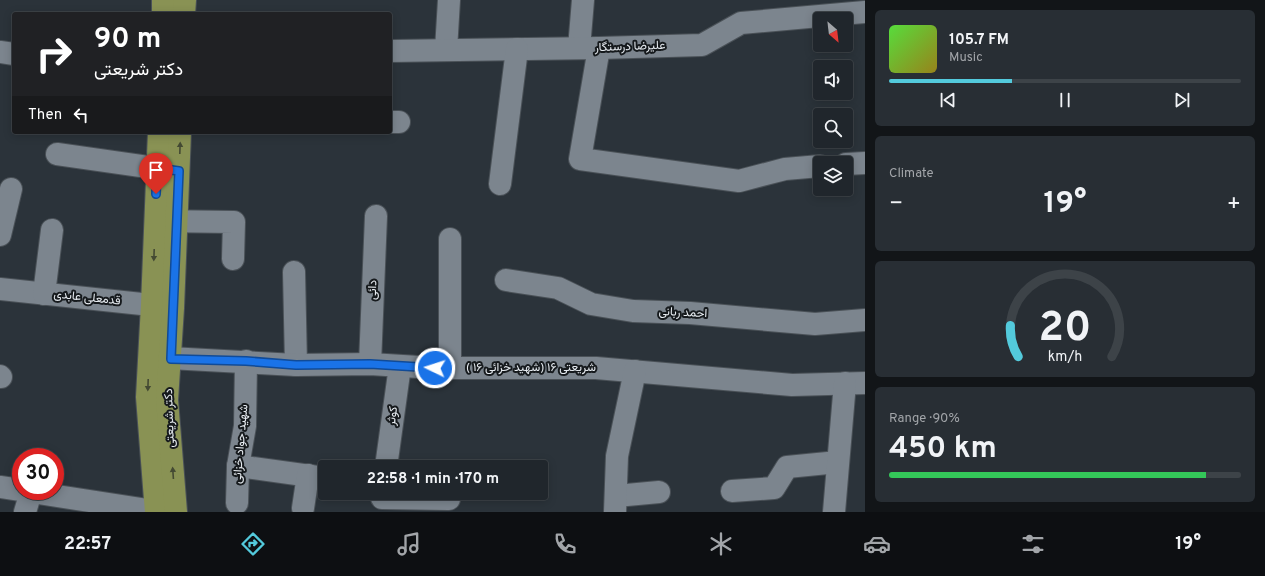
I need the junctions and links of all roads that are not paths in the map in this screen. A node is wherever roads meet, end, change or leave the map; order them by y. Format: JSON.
{"nodes":[{"id":1,"x":163,"y":0,"type":"edge"},
{"id":2,"x":185,"y":0,"type":"edge"},
{"id":3,"x":449,"y":0,"type":"edge"},
{"id":4,"x":583,"y":0,"type":"edge"},
{"id":5,"x":864,"y":0,"type":"edge"},
{"id":6,"x":163,"y":12,"type":"edge"},
{"id":7,"x":184,"y":12,"type":"edge"},
{"id":8,"x":865,"y":12,"type":"edge"},
{"id":9,"x":589,"y":48,"type":"junction"},
{"id":10,"x":517,"y":49,"type":"junction"},
{"id":11,"x":446,"y":50,"type":"junction"},
{"id":12,"x":392,"y":51,"type":"edge"},
{"id":13,"x":0,"y":52,"type":"edge"},
{"id":14,"x":12,"y":54,"type":"edge"},
{"id":15,"x":159,"y":134,"type":"edge"},
{"id":16,"x":180,"y":134,"type":"edge"},
{"id":17,"x":57,"y":154,"type":"dead end"},
{"id":18,"x":865,"y":163,"type":"edge"},
{"id":19,"x":853,"y":164,"type":"edge"},
{"id":20,"x":813,"y":167,"type":"edge"},
{"id":21,"x":157,"y":168,"type":"junction"},
{"id":22,"x":179,"y":171,"type":"junction"},
{"id":23,"x":500,"y":184,"type":"dead end"},
{"id":24,"x":11,"y":189,"type":"dead end"},
{"id":25,"x":376,"y":216,"type":"dead end"},
{"id":26,"x":156,"y":221,"type":"junction"},
{"id":27,"x":178,"y":221,"type":"junction"},
{"id":28,"x":1,"y":226,"type":"edge"},
{"id":29,"x":52,"y":230,"type":"dead end"},
{"id":30,"x":450,"y":239,"type":"dead end"},
{"id":31,"x":233,"y":259,"type":"dead end"},
{"id":32,"x":294,"y":272,"type":"dead end"},
{"id":33,"x":506,"y":280,"type":"dead end"},
{"id":34,"x":0,"y":289,"type":"edge"},
{"id":35,"x":44,"y":294,"type":"junction"},
{"id":36,"x":152,"y":306,"type":"junction"},
{"id":37,"x":173,"y":308,"type":"junction"},
{"id":38,"x":865,"y":320,"type":"edge"},
{"id":39,"x":148,"y":357,"type":"junction"},
{"id":40,"x":171,"y":359,"type":"junction"},
{"id":41,"x":246,"y":361,"type":"junction"},
{"id":42,"x":370,"y":364,"type":"junction"},
{"id":43,"x":296,"y":365,"type":"junction"},
{"id":44,"x":400,"y":366,"type":"junction"},
{"id":45,"x":450,"y":368,"type":"junction"},
{"id":46,"x":635,"y":371,"type":"junction"},
{"id":47,"x":855,"y":383,"type":"edge"},
{"id":48,"x":387,"y":460,"type":"edge"},
{"id":49,"x":838,"y":462,"type":"junction"},
{"id":50,"x":238,"y":466,"type":"junction"},
{"id":51,"x":317,"y":476,"type":"edge"},
{"id":52,"x":0,"y":487,"type":"edge"},
{"id":53,"x":12,"y":491,"type":"edge"},
{"id":54,"x":732,"y":491,"type":"dead end"},
{"id":55,"x":658,"y":492,"type":"dead end"},
{"id":56,"x":59,"y":500,"type":"edge"},
{"id":57,"x":404,"y":500,"type":"edge"},
{"id":58,"x":382,"y":501,"type":"edge"},
{"id":59,"x":237,"y":502,"type":"dead end"},
{"id":60,"x":616,"y":504,"type":"edge"},
{"id":61,"x":303,"y":508,"type":"dead end"},
{"id":62,"x":162,"y":512,"type":"edge"},
{"id":63,"x":834,"y":512,"type":"edge"}],
"edges":[{"from":1,"to":6,"type":"main road"},
{"from":2,"to":7,"type":"main road"},
{"from":3,"to":11,"type":"street"},
{"from":4,"to":9,"type":"street"},
{"from":5,"to":8,"type":"street"},
{"from":8,"to":9,"type":"street","name":"علیرضا درستگار"},
{"from":9,"to":10,"type":"street","name":"علیرضا درستگار"},
{"from":9,"to":20,"type":"street"},
{"from":10,"to":11,"type":"street","name":"علیرضا درستگار"},
{"from":10,"to":23,"type":"street"},
{"from":11,"to":12,"type":"street","name":"علیرضا درستگار"},
{"from":13,"to":14,"type":"street"},
{"from":15,"to":21,"type":"main road","name":"دکتر شریعتی"},
{"from":22,"to":16,"type":"main road","name":"دکتر شریعتی","one_way":true},
{"from":17,"to":21,"type":"street"},
{"from":18,"to":19,"type":"street"},
{"from":21,"to":22,"type":"street"},
{"from":21,"to":26,"type":"main road","name":"دکتر شریعتی"},
{"from":22,"to":27,"type":"main road","name":"دکتر شریعتی"},
{"from":24,"to":28,"type":"street"},
{"from":25,"to":42,"type":"street","name":"دائی"},
{"from":26,"to":27,"type":"street"},
{"from":26,"to":36,"type":"main road","name":"دکتر شریعتی","one_way":true},
{"from":27,"to":31,"type":"street"},
{"from":27,"to":37,"type":"main road","name":"دکتر شریعتی"},
{"from":29,"to":35,"type":"street"},
{"from":30,"to":45,"type":"street"},
{"from":32,"to":43,"type":"street"},
{"from":33,"to":38,"type":"street","name":"احمد ربانی"},
{"from":34,"to":35,"type":"street","name":"قدمعلی عابدی"},
{"from":35,"to":36,"type":"street","name":"قدمعلی عابدی"},
{"from":36,"to":37,"type":"street","name":"قدمعلی عابدی"},
{"from":36,"to":39,"type":"main road","name":"دکتر شریعتی"},
{"from":37,"to":40,"type":"main road","name":"دکتر شریعتی"},
{"from":39,"to":40,"type":"street","name":"شریعتی ۱۶ (شهید خزائی ۱۶ )"},
{"from":39,"to":62,"type":"main road","name":"دکتر شریعتی","one_way":true},
{"from":40,"to":41,"type":"street","name":"شریعتی ۱۶ (شهید خزائی ۱۶ )"},
{"from":62,"to":40,"type":"main road","name":"دکتر شریعتی","one_way":true},
{"from":41,"to":43,"type":"street","name":"شریعتی ۱۶ (شهید خزائی ۱۶ )"},
{"from":41,"to":50,"type":"street","name":"شهید جواد خزائی"},
{"from":42,"to":43,"type":"street","name":"شریعتی ۱۶ (شهید خزائی ۱۶ )"},
{"from":42,"to":44,"type":"street","name":"شریعتی ۱۶ (شهید خزائی ۱۶ )"},
{"from":44,"to":45,"type":"street","name":"شریعتی ۱۶ (شهید خزائی ۱۶ )"},
{"from":44,"to":48,"type":"street","name":"کوثر"},
{"from":45,"to":46,"type":"street","name":"شریعتی ۱۶ (شهید خزائی ۱۶ )"},
{"from":46,"to":47,"type":"street","name":"شریعتی ۱۶ (شهید خزائی ۱۶ )"},
{"from":46,"to":60,"type":"street"},
{"from":47,"to":49,"type":"street"},
{"from":49,"to":54,"type":"street"},
{"from":49,"to":63,"type":"street"},
{"from":50,"to":51,"type":"street"},
{"from":50,"to":59,"type":"street","name":"شهید جواد خزائی"},
{"from":51,"to":61,"type":"street"},
{"from":52,"to":53,"type":"street"},
{"from":55,"to":60,"type":"street"},
{"from":56,"to":62,"type":"street"},
{"from":57,"to":58,"type":"street"}]}
